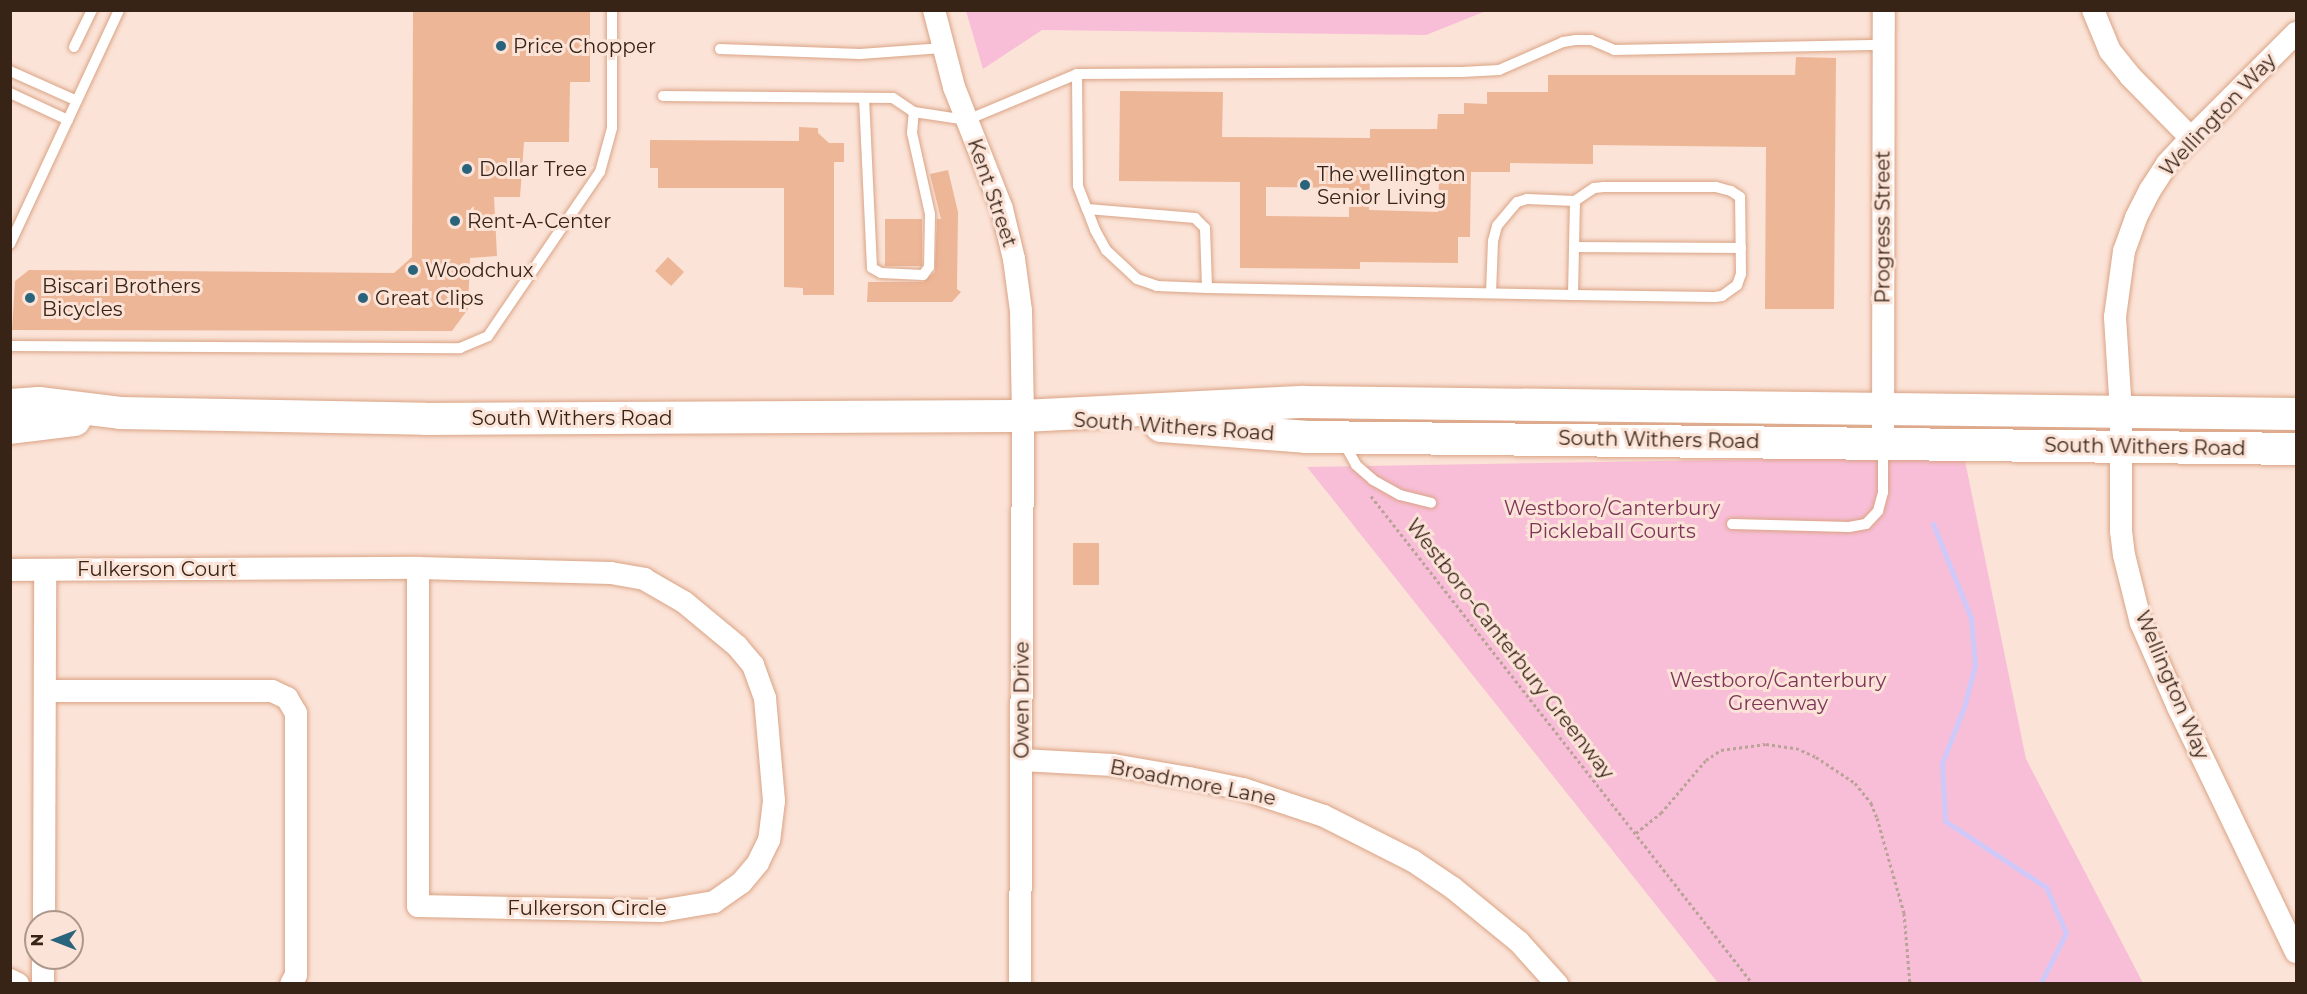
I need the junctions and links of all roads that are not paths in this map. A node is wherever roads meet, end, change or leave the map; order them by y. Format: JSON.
{"nodes":[{"id":1,"x":92,"y":10,"type":"edge"},
{"id":2,"x":119,"y":10,"type":"edge"},
{"id":3,"x":612,"y":10,"type":"edge"},
{"id":4,"x":934,"y":10,"type":"edge"},
{"id":5,"x":1884,"y":10,"type":"edge"},
{"id":6,"x":2093,"y":10,"type":"edge"},
{"id":7,"x":2296,"y":33,"type":"edge"},
{"id":8,"x":1884,"y":45,"type":"junction"},
{"id":9,"x":74,"y":47,"type":"dead end"},
{"id":10,"x":943,"y":48,"type":"junction"},
{"id":11,"x":720,"y":49,"type":"dead end"},
{"id":12,"x":10,"y":71,"type":"edge"},
{"id":13,"x":1077,"y":74,"type":"junction"},
{"id":14,"x":10,"y":93,"type":"edge"},
{"id":15,"x":663,"y":96,"type":"dead end"},
{"id":16,"x":864,"y":98,"type":"junction"},
{"id":17,"x":77,"y":101,"type":"junction"},
{"id":18,"x":914,"y":112,"type":"junction"},
{"id":19,"x":68,"y":120,"type":"junction"},
{"id":20,"x":967,"y":120,"type":"junction"},
{"id":21,"x":2191,"y":138,"type":"junction"},
{"id":22,"x":1575,"y":201,"type":"junction"},
{"id":23,"x":1087,"y":209,"type":"junction"},
{"id":24,"x":10,"y":244,"type":"edge"},
{"id":25,"x":1574,"y":247,"type":"junction"},
{"id":26,"x":1740,"y":248,"type":"junction"},
{"id":27,"x":1207,"y":288,"type":"junction"},
{"id":28,"x":1491,"y":293,"type":"junction"},
{"id":29,"x":1573,"y":295,"type":"junction"},
{"id":30,"x":10,"y":346,"type":"edge"},
{"id":31,"x":10,"y":405,"type":"edge"},
{"id":32,"x":1883,"y":409,"type":"junction"},
{"id":33,"x":2121,"y":412,"type":"junction"},
{"id":34,"x":120,"y":413,"type":"junction"},
{"id":35,"x":2296,"y":414,"type":"edge"},
{"id":36,"x":1023,"y":416,"type":"junction"},
{"id":37,"x":10,"y":428,"type":"edge"},
{"id":38,"x":1341,"y":437,"type":"junction"},
{"id":39,"x":1883,"y":443,"type":"junction"},
{"id":40,"x":2120,"y":446,"type":"junction"},
{"id":41,"x":2296,"y":449,"type":"edge"},
{"id":42,"x":1431,"y":503,"type":"dead end"},
{"id":43,"x":1732,"y":524,"type":"dead end"},
{"id":44,"x":418,"y":568,"type":"junction"},
{"id":45,"x":303,"y":569,"type":"joint"},
{"id":46,"x":10,"y":570,"type":"edge"},
{"id":47,"x":45,"y":570,"type":"junction"},
{"id":48,"x":45,"y":691,"type":"junction"},
{"id":49,"x":1023,"y":760,"type":"junction"},
{"id":50,"x":44,"y":910,"type":"edge"},
{"id":51,"x":2296,"y":952,"type":"edge"},
{"id":52,"x":10,"y":980,"type":"edge"},
{"id":53,"x":18,"y":984,"type":"edge"},
{"id":54,"x":291,"y":984,"type":"edge"},
{"id":55,"x":1020,"y":984,"type":"edge"},
{"id":56,"x":1557,"y":984,"type":"edge"}],
"edges":[{"from":1,"to":9,"type":"lane"},
{"from":2,"to":17,"type":"lane"},
{"from":3,"to":30,"type":"lane"},
{"from":4,"to":10,"type":"street","name":"Kent Street"},
{"from":5,"to":8,"type":"street","name":"Progress Street"},
{"from":6,"to":21,"type":"street"},
{"from":7,"to":21,"type":"street","name":"Wellington Way"},
{"from":8,"to":13,"type":"lane"},
{"from":8,"to":32,"type":"street","name":"Progress Street"},
{"from":10,"to":11,"type":"lane"},
{"from":10,"to":20,"type":"street","name":"Kent Street"},
{"from":12,"to":17,"type":"lane"},
{"from":13,"to":20,"type":"lane"},
{"from":13,"to":23,"type":"lane"},
{"from":14,"to":19,"type":"lane"},
{"from":15,"to":16,"type":"lane"},
{"from":16,"to":18,"type":"lane"},
{"from":16,"to":18,"type":"lane"},
{"from":17,"to":19,"type":"lane"},
{"from":18,"to":20,"type":"lane"},
{"from":19,"to":24,"type":"lane"},
{"from":20,"to":36,"type":"street","name":"Kent Street"},
{"from":21,"to":33,"type":"street","name":"Wellington Way"},
{"from":22,"to":25,"type":"lane"},
{"from":22,"to":26,"type":"lane"},
{"from":22,"to":28,"type":"lane"},
{"from":23,"to":27,"type":"lane"},
{"from":23,"to":27,"type":"lane"},
{"from":25,"to":26,"type":"lane"},
{"from":25,"to":29,"type":"lane"},
{"from":26,"to":29,"type":"lane"},
{"from":27,"to":28,"type":"lane"},
{"from":28,"to":29,"type":"lane"},
{"from":31,"to":34,"type":"main road","name":"South Withers Road"},
{"from":32,"to":33,"type":"main road","name":"South Withers Road"},
{"from":32,"to":36,"type":"main road","name":"South Withers Road"},
{"from":32,"to":39,"type":"street","name":"Progress Street"},
{"from":33,"to":35,"type":"main road","name":"South Withers Road"},
{"from":33,"to":40,"type":"street","name":"Wellington Way"},
{"from":34,"to":36,"type":"main road","name":"South Withers Road"},
{"from":34,"to":37,"type":"main road","name":"South Withers Road"},
{"from":36,"to":38,"type":"main road","name":"South Withers Road"},
{"from":36,"to":49,"type":"street","name":"Owen Drive"},
{"from":38,"to":39,"type":"main road","name":"South Withers Road"},
{"from":38,"to":42,"type":"lane"},
{"from":39,"to":40,"type":"main road","name":"South Withers Road"},
{"from":39,"to":43,"type":"lane"},
{"from":40,"to":41,"type":"main road","name":"South Withers Road"},
{"from":40,"to":51,"type":"street","name":"Wellington Way"},
{"from":44,"to":44,"type":"street","name":"Fulkerson Circle"},
{"from":44,"to":45,"type":"street","name":"Fulkerson Circle"},
{"from":45,"to":47,"type":"street","name":"Fulkerson Court"},
{"from":46,"to":47,"type":"street","name":"Fulkerson Court"},
{"from":47,"to":48,"type":"street"},
{"from":48,"to":50,"type":"street"},
{"from":48,"to":54,"type":"street"},
{"from":49,"to":55,"type":"street","name":"Owen Drive"},
{"from":49,"to":56,"type":"street","name":"Broadmore Lane"},
{"from":52,"to":53,"type":"street"}]}
